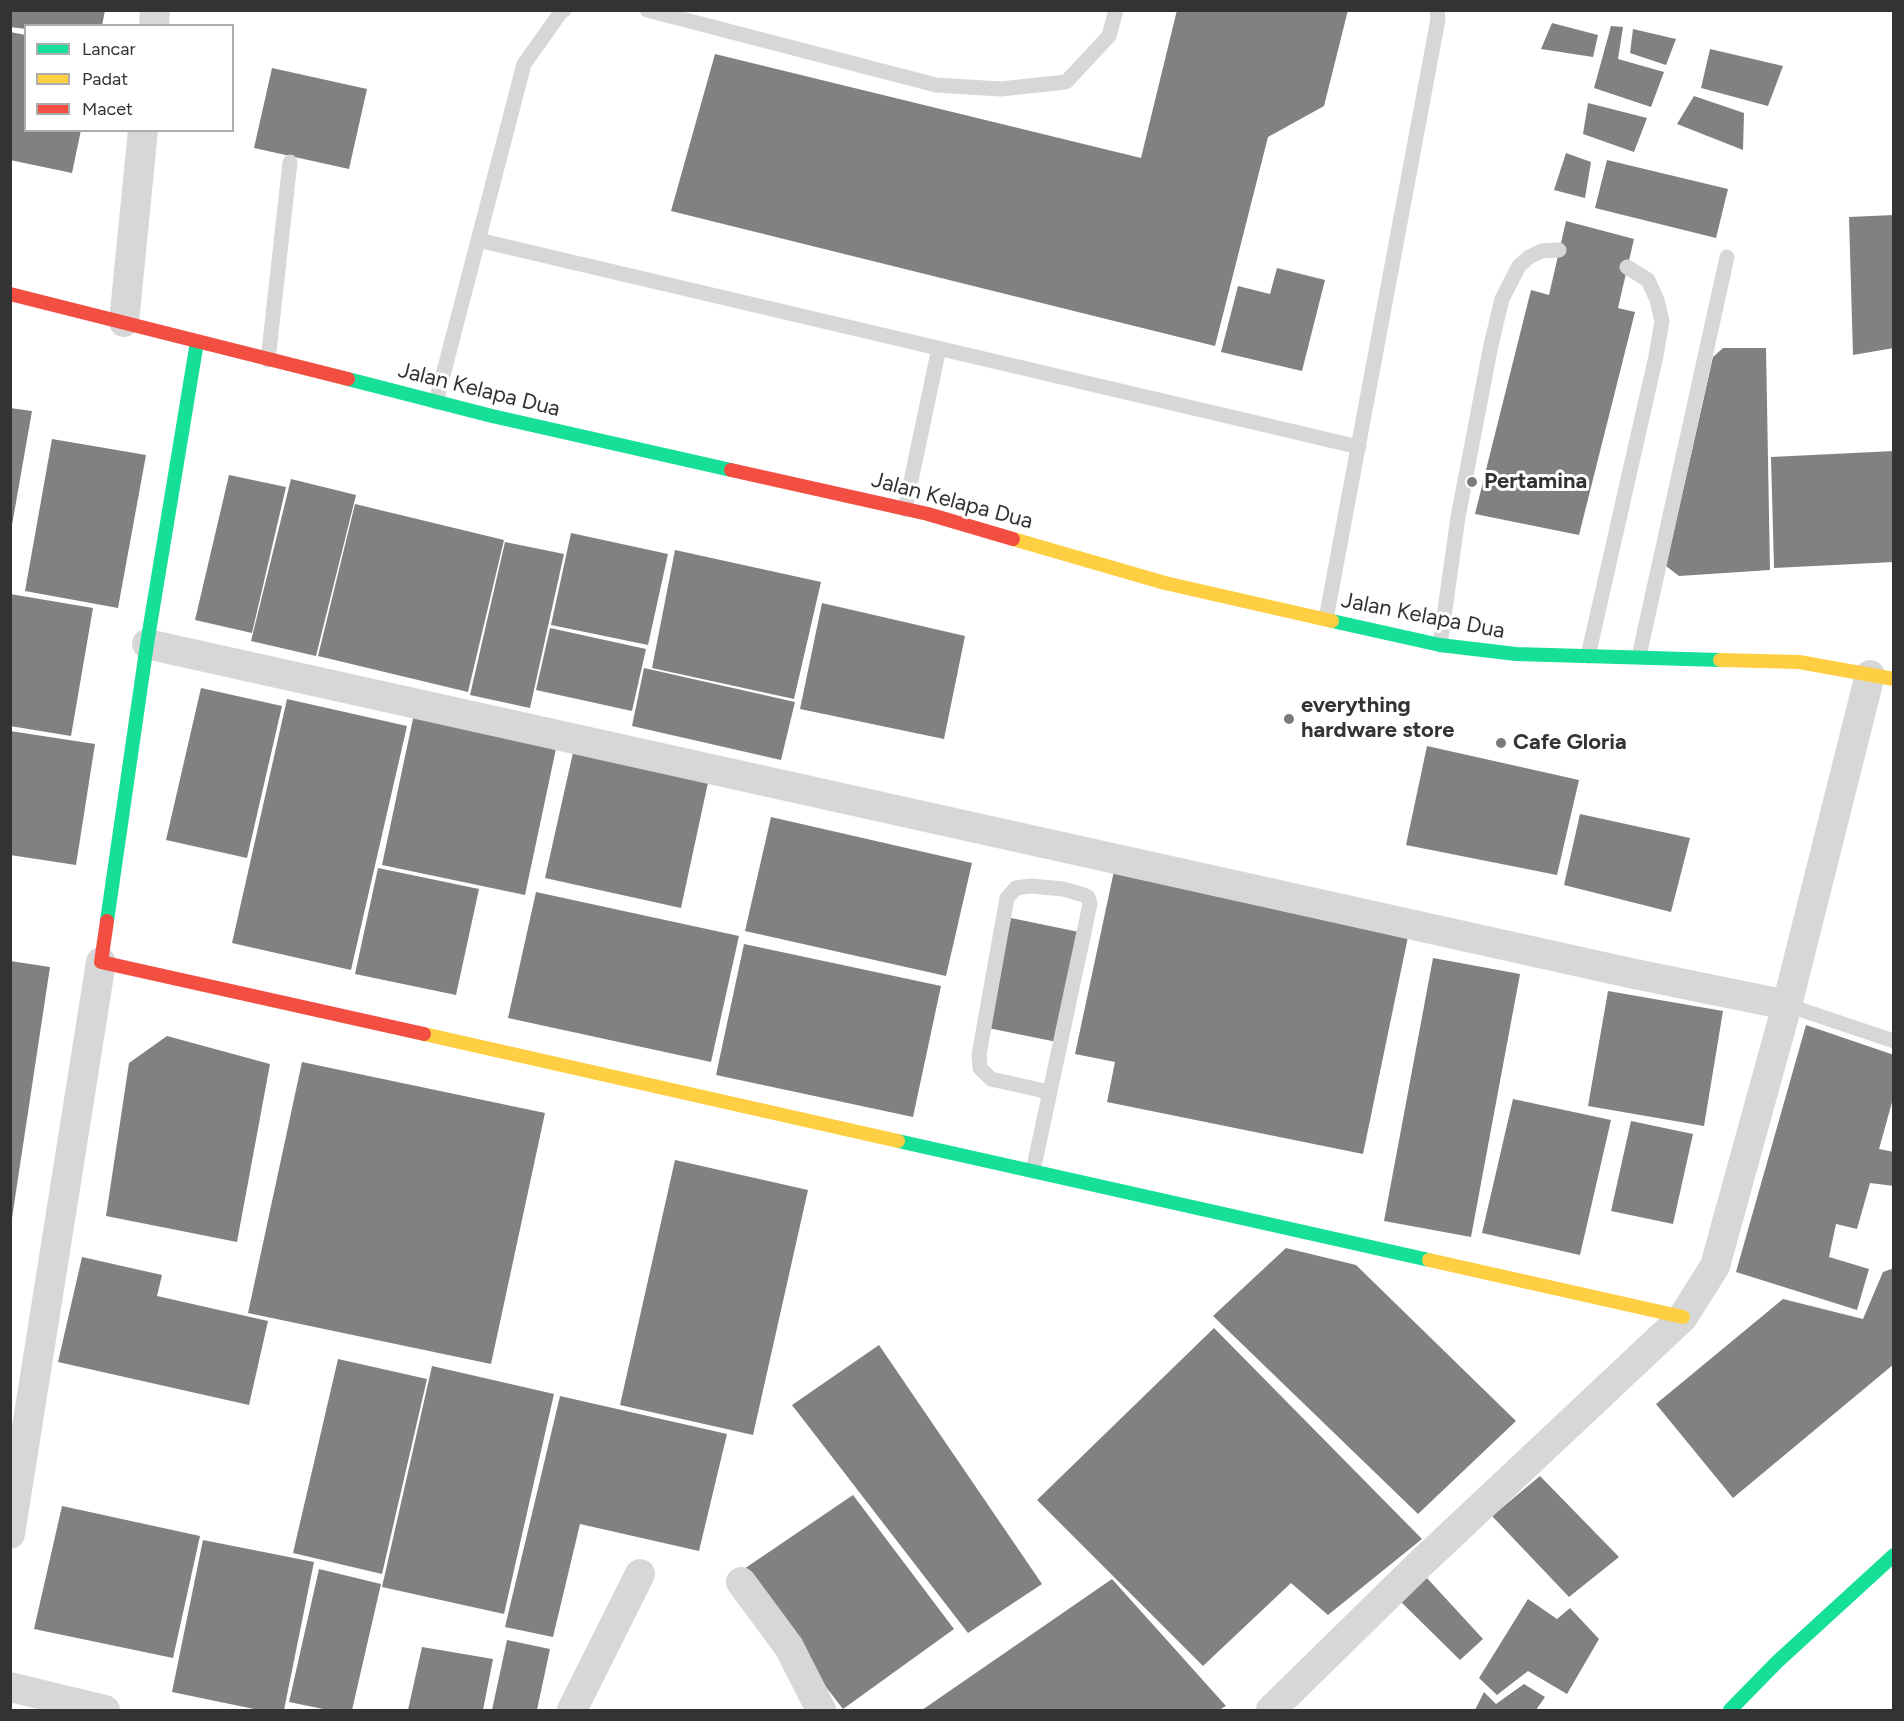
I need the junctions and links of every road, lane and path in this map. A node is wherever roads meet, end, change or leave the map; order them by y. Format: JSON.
{"nodes":[{"id":1,"x":564,"y":10,"type":"edge"},
{"id":2,"x":646,"y":10,"type":"edge"},
{"id":3,"x":1116,"y":10,"type":"edge"},
{"id":4,"x":1437,"y":10,"type":"edge"},
{"id":5,"x":143,"y":132,"type":"edge"},
{"id":6,"x":290,"y":162,"type":"dead end"},
{"id":7,"x":478,"y":240,"type":"junction"},
{"id":8,"x":1559,"y":250,"type":"dead end"},
{"id":9,"x":1727,"y":257,"type":"dead end"},
{"id":10,"x":1627,"y":267,"type":"dead end"},
{"id":11,"x":10,"y":294,"type":"edge"},
{"id":12,"x":124,"y":322,"type":"junction"},
{"id":13,"x":196,"y":342,"type":"junction"},
{"id":14,"x":939,"y":348,"type":"junction"},
{"id":15,"x":268,"y":360,"type":"junction"},
{"id":16,"x":436,"y":402,"type":"junction"},
{"id":17,"x":1359,"y":447,"type":"junction"},
{"id":18,"x":905,"y":508,"type":"junction"},
{"id":19,"x":1326,"y":619,"type":"junction"},
{"id":20,"x":147,"y":644,"type":"junction"},
{"id":21,"x":1440,"y":645,"type":"junction"},
{"id":22,"x":1588,"y":656,"type":"junction"},
{"id":23,"x":1639,"y":656,"type":"junction"},
{"id":24,"x":1882,"y":677,"type":"edge"},
{"id":25,"x":101,"y":962,"type":"junction"},
{"id":26,"x":1787,"y":1005,"type":"junction"},
{"id":27,"x":1893,"y":1041,"type":"edge"},
{"id":28,"x":1049,"y":1092,"type":"junction"},
{"id":29,"x":1033,"y":1171,"type":"junction"},
{"id":30,"x":1683,"y":1317,"type":"junction"},
{"id":31,"x":10,"y":1534,"type":"edge"},
{"id":32,"x":1893,"y":1556,"type":"edge"},
{"id":33,"x":640,"y":1574,"type":"dead end"},
{"id":34,"x":741,"y":1582,"type":"dead end"},
{"id":35,"x":10,"y":1687,"type":"edge"},
{"id":36,"x":105,"y":1710,"type":"edge"},
{"id":37,"x":572,"y":1710,"type":"edge"},
{"id":38,"x":821,"y":1710,"type":"edge"},
{"id":39,"x":1271,"y":1710,"type":"edge"},
{"id":40,"x":1730,"y":1710,"type":"edge"}],
"edges":[{"from":1,"to":7,"type":"lane"},
{"from":2,"to":3,"type":"lane"},
{"from":4,"to":17,"type":"lane"},
{"from":5,"to":12,"type":"street"},
{"from":6,"to":15,"type":"lane"},
{"from":7,"to":14,"type":"lane"},
{"from":7,"to":16,"type":"lane"},
{"from":8,"to":21,"type":"lane"},
{"from":9,"to":23,"type":"lane"},
{"from":10,"to":22,"type":"lane"},
{"from":11,"to":12,"type":"main road","name":"Jalan Kelapa Dua"},
{"from":12,"to":13,"type":"main road","name":"Jalan Kelapa Dua"},
{"from":13,"to":15,"type":"main road","name":"Jalan Kelapa Dua"},
{"from":13,"to":20,"type":"main road"},
{"from":14,"to":17,"type":"lane"},
{"from":14,"to":18,"type":"lane"},
{"from":15,"to":16,"type":"main road","name":"Jalan Kelapa Dua"},
{"from":16,"to":18,"type":"main road","name":"Jalan Kelapa Dua"},
{"from":17,"to":19,"type":"lane"},
{"from":18,"to":19,"type":"main road","name":"Jalan Kelapa Dua"},
{"from":19,"to":21,"type":"main road","name":"Jalan Kelapa Dua"},
{"from":20,"to":25,"type":"main road"},
{"from":20,"to":26,"type":"street"},
{"from":21,"to":22,"type":"main road","name":"Jalan Kelapa Dua"},
{"from":22,"to":23,"type":"main road","name":"Jalan Kelapa Dua"},
{"from":23,"to":24,"type":"main road","name":"Jalan Kelapa Dua"},
{"from":24,"to":26,"type":"street"},
{"from":25,"to":29,"type":"main road"},
{"from":25,"to":31,"type":"street"},
{"from":26,"to":27,"type":"lane"},
{"from":26,"to":30,"type":"street"},
{"from":28,"to":28,"type":"lane"},
{"from":28,"to":29,"type":"lane"},
{"from":29,"to":30,"type":"main road"},
{"from":30,"to":39,"type":"street"},
{"from":32,"to":40,"type":"main road"},
{"from":33,"to":37,"type":"street"},
{"from":34,"to":38,"type":"street"},
{"from":35,"to":36,"type":"street"}]}
